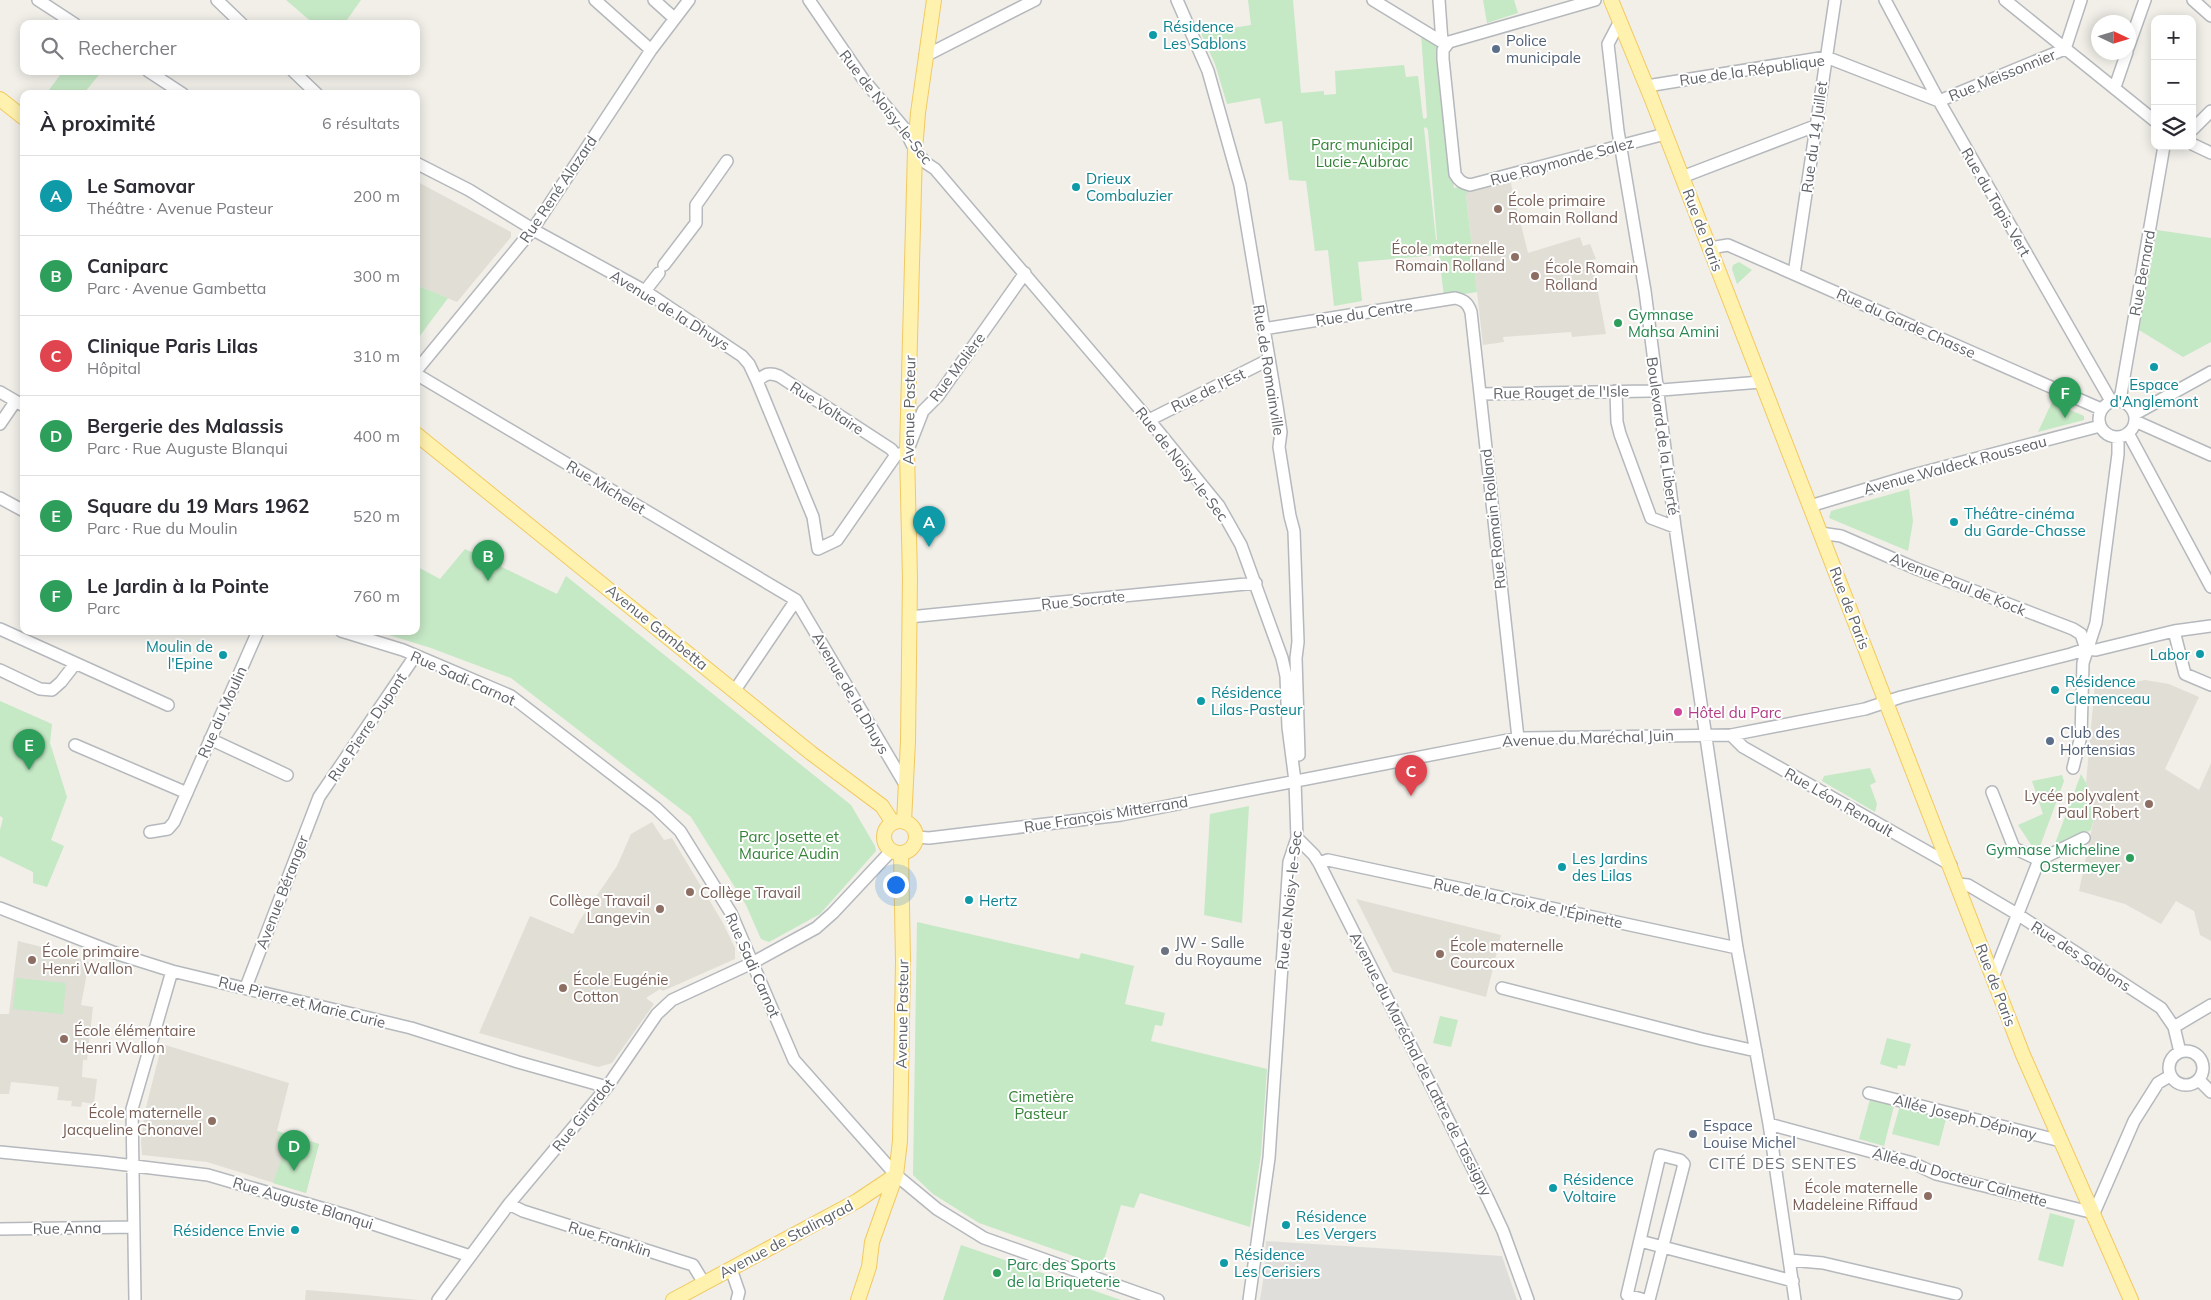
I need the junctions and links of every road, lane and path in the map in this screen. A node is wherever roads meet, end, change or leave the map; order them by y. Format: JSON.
{"nodes":[{"id":1,"x":38,"y":0,"type":"edge"},
{"id":2,"x":217,"y":0,"type":"edge"},
{"id":3,"x":595,"y":0,"type":"edge"},
{"id":4,"x":654,"y":0,"type":"edge"},
{"id":5,"x":689,"y":0,"type":"edge"},
{"id":6,"x":809,"y":0,"type":"edge"},
{"id":7,"x":934,"y":0,"type":"edge"},
{"id":8,"x":1035,"y":0,"type":"edge"},
{"id":9,"x":1177,"y":0,"type":"edge"},
{"id":10,"x":1373,"y":0,"type":"edge"},
{"id":11,"x":1439,"y":0,"type":"edge"},
{"id":12,"x":1595,"y":0,"type":"edge"},
{"id":13,"x":1611,"y":0,"type":"edge"},
{"id":14,"x":1835,"y":0,"type":"edge"},
{"id":15,"x":1885,"y":0,"type":"edge"},
{"id":16,"x":2006,"y":0,"type":"edge"},
{"id":17,"x":2081,"y":0,"type":"edge"},
{"id":18,"x":2145,"y":0,"type":"edge"},
{"id":19,"x":2193,"y":0,"type":"edge"},
{"id":20,"x":2211,"y":16,"type":"edge"},
{"id":21,"x":674,"y":18,"type":"junction"},
{"id":22,"x":69,"y":20,"type":"edge"},
{"id":23,"x":238,"y":20,"type":"edge"},
{"id":24,"x":1620,"y":21,"type":"junction"},
{"id":25,"x":2136,"y":25,"type":"edge"},
{"id":26,"x":1446,"y":42,"type":"junction"},
{"id":27,"x":2065,"y":48,"type":"junction"},
{"id":28,"x":651,"y":50,"type":"junction"},
{"id":29,"x":925,"y":56,"type":"junction"},
{"id":30,"x":1826,"y":57,"type":"junction"},
{"id":31,"x":2124,"y":60,"type":"edge"},
{"id":32,"x":154,"y":75,"type":"edge"},
{"id":33,"x":297,"y":75,"type":"edge"},
{"id":34,"x":1647,"y":86,"type":"junction"},
{"id":35,"x":2115,"y":87,"type":"junction"},
{"id":36,"x":177,"y":90,"type":"edge"},
{"id":37,"x":313,"y":90,"type":"edge"},
{"id":38,"x":0,"y":99,"type":"edge"},
{"id":39,"x":1939,"y":101,"type":"junction"},
{"id":40,"x":2211,"y":111,"type":"edge"},
{"id":41,"x":20,"y":115,"type":"edge"},
{"id":42,"x":2151,"y":118,"type":"edge"},
{"id":43,"x":1815,"y":126,"type":"junction"},
{"id":44,"x":2196,"y":126,"type":"edge"},
{"id":45,"x":1666,"y":134,"type":"junction"},
{"id":46,"x":1621,"y":146,"type":"junction"},
{"id":47,"x":2196,"y":146,"type":"edge"},
{"id":48,"x":915,"y":150,"type":"junction"},
{"id":49,"x":2163,"y":150,"type":"edge"},
{"id":50,"x":2211,"y":153,"type":"edge"},
{"id":51,"x":727,"y":161,"type":"dead end"},
{"id":52,"x":420,"y":165,"type":"edge"},
{"id":53,"x":1682,"y":177,"type":"junction"},
{"id":54,"x":533,"y":229,"type":"junction"},
{"id":55,"x":1710,"y":248,"type":"junction"},
{"id":56,"x":1025,"y":273,"type":"junction"},
{"id":57,"x":1794,"y":274,"type":"junction"},
{"id":58,"x":645,"y":291,"type":"junction"},
{"id":59,"x":1465,"y":301,"type":"joint"},
{"id":60,"x":1263,"y":329,"type":"junction"},
{"id":61,"x":1268,"y":360,"type":"junction"},
{"id":62,"x":420,"y":365,"type":"edge"},
{"id":63,"x":2211,"y":372,"type":"edge"},
{"id":64,"x":420,"y":376,"type":"edge"},
{"id":65,"x":757,"y":381,"type":"junction"},
{"id":66,"x":1761,"y":382,"type":"junction"},
{"id":67,"x":1656,"y":390,"type":"junction"},
{"id":68,"x":1616,"y":391,"type":"junction"},
{"id":69,"x":0,"y":392,"type":"edge"},
{"id":70,"x":1480,"y":394,"type":"junction"},
{"id":71,"x":2115,"y":401,"type":"junction"},
{"id":72,"x":19,"y":404,"type":"edge"},
{"id":73,"x":2101,"y":409,"type":"junction"},
{"id":74,"x":2135,"y":418,"type":"junction"},
{"id":75,"x":1149,"y":420,"type":"junction"},
{"id":76,"x":0,"y":424,"type":"edge"},
{"id":77,"x":2100,"y":426,"type":"junction"},
{"id":78,"x":2123,"y":435,"type":"junction"},
{"id":79,"x":420,"y":437,"type":"edge"},
{"id":80,"x":901,"y":454,"type":"junction"},
{"id":81,"x":2211,"y":454,"type":"edge"},
{"id":82,"x":0,"y":498,"type":"edge"},
{"id":83,"x":1810,"y":506,"type":"junction"},
{"id":84,"x":20,"y":509,"type":"edge"},
{"id":85,"x":1675,"y":527,"type":"junction"},
{"id":86,"x":1820,"y":533,"type":"junction"},
{"id":87,"x":818,"y":549,"type":"joint"},
{"id":88,"x":1256,"y":583,"type":"junction"},
{"id":89,"x":2211,"y":587,"type":"edge"},
{"id":90,"x":796,"y":600,"type":"junction"},
{"id":91,"x":909,"y":617,"type":"junction"},
{"id":92,"x":2211,"y":626,"type":"edge"},
{"id":93,"x":0,"y":629,"type":"edge"},
{"id":94,"x":2174,"y":632,"type":"junction"},
{"id":95,"x":256,"y":635,"type":"edge"},
{"id":96,"x":355,"y":635,"type":"edge"},
{"id":97,"x":2086,"y":649,"type":"junction"},
{"id":98,"x":415,"y":656,"type":"junction"},
{"id":99,"x":1282,"y":657,"type":"junction"},
{"id":100,"x":1296,"y":657,"type":"junction"},
{"id":101,"x":75,"y":664,"type":"junction"},
{"id":102,"x":0,"y":670,"type":"edge"},
{"id":103,"x":2211,"y":685,"type":"edge"},
{"id":104,"x":735,"y":690,"type":"junction"},
{"id":105,"x":1886,"y":703,"type":"junction"},
{"id":106,"x":168,"y":705,"type":"dead end"},
{"id":107,"x":1731,"y":734,"type":"junction"},
{"id":108,"x":1705,"y":735,"type":"junction"},
{"id":109,"x":1518,"y":738,"type":"junction"},
{"id":110,"x":210,"y":739,"type":"junction"},
{"id":111,"x":75,"y":745,"type":"dead end"},
{"id":112,"x":2073,"y":768,"type":"dead end"},
{"id":113,"x":287,"y":775,"type":"dead end"},
{"id":114,"x":1295,"y":781,"type":"junction"},
{"id":115,"x":906,"y":786,"type":"junction"},
{"id":116,"x":1992,"y":792,"type":"dead end"},
{"id":117,"x":187,"y":793,"type":"junction"},
{"id":118,"x":319,"y":797,"type":"joint"},
{"id":119,"x":899,"y":822,"type":"junction"},
{"id":120,"x":150,"y":832,"type":"dead end"},
{"id":121,"x":916,"y":836,"type":"junction"},
{"id":122,"x":1297,"y":838,"type":"junction"},
{"id":123,"x":2084,"y":838,"type":"dead end"},
{"id":124,"x":896,"y":851,"type":"junction"},
{"id":125,"x":2039,"y":860,"type":"junction"},
{"id":126,"x":1319,"y":863,"type":"junction"},
{"id":127,"x":1950,"y":865,"type":"junction"},
{"id":128,"x":1958,"y":884,"type":"junction"},
{"id":129,"x":0,"y":908,"type":"edge"},
{"id":130,"x":2017,"y":914,"type":"junction"},
{"id":131,"x":1737,"y":948,"type":"junction"},
{"id":132,"x":752,"y":963,"type":"junction"},
{"id":133,"x":172,"y":971,"type":"junction"},
{"id":134,"x":1993,"y":977,"type":"junction"},
{"id":135,"x":246,"y":987,"type":"junction"},
{"id":136,"x":1502,"y":988,"type":"dead end"},
{"id":137,"x":2211,"y":1005,"type":"edge"},
{"id":138,"x":2174,"y":1027,"type":"junction"},
{"id":139,"x":1756,"y":1051,"type":"junction"},
{"id":140,"x":2180,"y":1052,"type":"junction"},
{"id":141,"x":2170,"y":1076,"type":"junction"},
{"id":142,"x":2198,"y":1080,"type":"junction"},
{"id":143,"x":607,"y":1087,"type":"junction"},
{"id":144,"x":2211,"y":1092,"type":"edge"},
{"id":145,"x":1869,"y":1093,"type":"dead end"},
{"id":146,"x":1769,"y":1124,"type":"junction"},
{"id":147,"x":2061,"y":1140,"type":"junction"},
{"id":148,"x":0,"y":1152,"type":"edge"},
{"id":149,"x":132,"y":1165,"type":"junction"},
{"id":150,"x":896,"y":1175,"type":"junction"},
{"id":151,"x":509,"y":1204,"type":"junction"},
{"id":152,"x":2094,"y":1213,"type":"junction"},
{"id":153,"x":134,"y":1226,"type":"junction"},
{"id":154,"x":0,"y":1229,"type":"edge"},
{"id":155,"x":1640,"y":1242,"type":"junction"},
{"id":156,"x":1662,"y":1247,"type":"junction"},
{"id":157,"x":470,"y":1256,"type":"junction"},
{"id":158,"x":1790,"y":1260,"type":"junction"},
{"id":159,"x":731,"y":1269,"type":"junction"},
{"id":160,"x":1792,"y":1281,"type":"junction"},
{"id":161,"x":704,"y":1283,"type":"junction"},
{"id":162,"x":1956,"y":1294,"type":"dead end"},
{"id":163,"x":134,"y":1300,"type":"edge"},
{"id":164,"x":438,"y":1300,"type":"edge"},
{"id":165,"x":674,"y":1300,"type":"edge"},
{"id":166,"x":736,"y":1300,"type":"edge"},
{"id":167,"x":858,"y":1300,"type":"edge"},
{"id":168,"x":1158,"y":1300,"type":"edge"},
{"id":169,"x":1249,"y":1300,"type":"edge"},
{"id":170,"x":1528,"y":1300,"type":"edge"},
{"id":171,"x":1645,"y":1300,"type":"edge"},
{"id":172,"x":1649,"y":1300,"type":"edge"},
{"id":173,"x":1796,"y":1300,"type":"edge"},
{"id":174,"x":2132,"y":1300,"type":"edge"}],
"edges":[{"from":1,"to":22,"type":"street"},
{"from":2,"to":23,"type":"street"},
{"from":3,"to":28,"type":"street"},
{"from":4,"to":21,"type":"street"},
{"from":5,"to":21,"type":"street","name":"Rue René Alazard"},
{"from":6,"to":48,"type":"street","name":"Rue de Noisy-le-Sec"},
{"from":7,"to":29,"type":"main road","name":"Avenue Pasteur"},
{"from":8,"to":29,"type":"street"},
{"from":9,"to":60,"type":"street","name":"Rue de Romainville"},
{"from":10,"to":26,"type":"street"},
{"from":11,"to":26,"type":"street"},
{"from":12,"to":26,"type":"street"},
{"from":13,"to":24,"type":"main road","name":"Rue de Paris"},
{"from":14,"to":30,"type":"street","name":"Rue du 14 Juillet"},
{"from":15,"to":39,"type":"street","name":"Rue du Tapis Vert"},
{"from":16,"to":27,"type":"street"},
{"from":17,"to":27,"type":"street"},
{"from":18,"to":25,"type":"street"},
{"from":19,"to":20,"type":"street"},
{"from":21,"to":28,"type":"street","name":"Rue René Alazard"},
{"from":24,"to":34,"type":"main road","name":"Rue de Paris"},
{"from":24,"to":46,"type":"street","name":"Boulevard de la Liberté"},
{"from":26,"to":46,"type":"street","name":"Rue Raymonde Salez"},
{"from":27,"to":35,"type":"street"},
{"from":27,"to":39,"type":"street","name":"Rue Meissonnier"},
{"from":28,"to":54,"type":"street","name":"Rue René Alazard"},
{"from":29,"to":48,"type":"main road","name":"Avenue Pasteur"},
{"from":30,"to":34,"type":"street","name":"Rue de la République"},
{"from":30,"to":39,"type":"street","name":"Rue de la République"},
{"from":30,"to":43,"type":"street","name":"Rue du 14 Juillet"},
{"from":31,"to":35,"type":"street"},
{"from":32,"to":36,"type":"street"},
{"from":33,"to":37,"type":"street"},
{"from":34,"to":45,"type":"main road","name":"Rue de Paris"},
{"from":35,"to":42,"type":"street"},
{"from":38,"to":41,"type":"main road"},
{"from":39,"to":71,"type":"street","name":"Rue du Tapis Vert"},
{"from":40,"to":44,"type":"street"},
{"from":43,"to":53,"type":"street"},
{"from":43,"to":57,"type":"street","name":"Rue du 14 Juillet"},
{"from":45,"to":46,"type":"street","name":"Rue Raymonde Salez"},
{"from":45,"to":53,"type":"main road","name":"Rue de Paris"},
{"from":46,"to":67,"type":"street","name":"Boulevard de la Liberté"},
{"from":47,"to":50,"type":"street"},
{"from":48,"to":56,"type":"street","name":"Rue de Noisy-le-Sec"},
{"from":48,"to":80,"type":"main road","name":"Avenue Pasteur"},
{"from":49,"to":71,"type":"street","name":"Rue Bernard"},
{"from":51,"to":58,"type":"street"},
{"from":52,"to":54,"type":"street","name":"Avenue de la Dhuys"},
{"from":53,"to":55,"type":"main road","name":"Rue de Paris"},
{"from":54,"to":58,"type":"street","name":"Avenue de la Dhuys"},
{"from":54,"to":62,"type":"street","name":"Rue René Alazard"},
{"from":55,"to":57,"type":"street","name":"Rue du Garde Chasse"},
{"from":55,"to":66,"type":"main road","name":"Rue de Paris"},
{"from":56,"to":75,"type":"street","name":"Rue de Noisy-le-Sec"},
{"from":56,"to":80,"type":"street","name":"Rue Molière"},
{"from":57,"to":73,"type":"street","name":"Rue du Garde Chasse"},
{"from":58,"to":65,"type":"street","name":"Avenue de la Dhuys"},
{"from":59,"to":60,"type":"street","name":"Rue du Centre"},
{"from":59,"to":70,"type":"street","name":"Rue Romain Rolland"},
{"from":60,"to":61,"type":"street","name":"Rue de Romainville"},
{"from":61,"to":75,"type":"street","name":"Rue de l'Est"},
{"from":61,"to":100,"type":"street","name":"Rue de Romainville"},
{"from":63,"to":74,"type":"street"},
{"from":64,"to":90,"type":"street","name":"Rue Michelet"},
{"from":65,"to":80,"type":"street","name":"Rue Voltaire"},
{"from":65,"to":87,"type":"street","name":"Avenue de la Dhuys"},
{"from":66,"to":67,"type":"street","name":"Rue Rouget de l'Isle"},
{"from":66,"to":83,"type":"main road","name":"Rue de Paris"},
{"from":67,"to":68,"type":"street","name":"Rue Rouget de l'Isle"},
{"from":67,"to":85,"type":"street","name":"Boulevard de la Liberté"},
{"from":68,"to":70,"type":"street","name":"Rue Rouget de l'Isle"},
{"from":68,"to":85,"type":"street"},
{"from":69,"to":72,"type":"street"},
{"from":70,"to":109,"type":"street","name":"Rue Romain Rolland"},
{"from":71,"to":73,"type":"street"},
{"from":71,"to":74,"type":"street"},
{"from":72,"to":76,"type":"street"},
{"from":73,"to":77,"type":"street"},
{"from":74,"to":78,"type":"street"},
{"from":74,"to":81,"type":"street"},
{"from":75,"to":88,"type":"street","name":"Rue de Noisy-le-Sec"},
{"from":77,"to":78,"type":"street"},
{"from":77,"to":83,"type":"street","name":"Avenue Waldeck Rousseau"},
{"from":78,"to":89,"type":"street"},
{"from":78,"to":97,"type":"street"},
{"from":79,"to":104,"type":"main road","name":"Avenue Gambetta"},
{"from":80,"to":87,"type":"street","name":"Rue Molière"},
{"from":80,"to":91,"type":"main road","name":"Avenue Pasteur"},
{"from":82,"to":84,"type":"street"},
{"from":83,"to":86,"type":"main road","name":"Rue de Paris"},
{"from":85,"to":108,"type":"street","name":"Boulevard de la Liberté"},
{"from":86,"to":97,"type":"street","name":"Avenue Paul de Kock"},
{"from":86,"to":105,"type":"main road","name":"Rue de Paris"},
{"from":88,"to":91,"type":"street","name":"Rue Socrate"},
{"from":88,"to":99,"type":"street","name":"Rue de Noisy-le-Sec"},
{"from":90,"to":104,"type":"street"},
{"from":90,"to":115,"type":"street","name":"Avenue de la Dhuys"},
{"from":91,"to":115,"type":"main road","name":"Avenue Pasteur"},
{"from":92,"to":94,"type":"street","name":"Avenue du Maréchal Juin"},
{"from":93,"to":101,"type":"street"},
{"from":94,"to":97,"type":"street","name":"Avenue du Maréchal Juin"},
{"from":94,"to":103,"type":"street"},
{"from":95,"to":110,"type":"street","name":"Rue du Moulin"},
{"from":96,"to":98,"type":"street","name":"Rue Sadi Carnot"},
{"from":97,"to":105,"type":"street","name":"Avenue du Maréchal Juin"},
{"from":97,"to":112,"type":"street"},
{"from":98,"to":118,"type":"street","name":"Rue Pierre Dupont"},
{"from":98,"to":132,"type":"street","name":"Rue Sadi Carnot"},
{"from":99,"to":100,"type":"street"},
{"from":99,"to":114,"type":"street","name":"Rue de Noisy-le-Sec"},
{"from":100,"to":114,"type":"street","name":"Rue de Romainville"},
{"from":101,"to":102,"type":"street"},
{"from":101,"to":106,"type":"street"},
{"from":104,"to":119,"type":"main road","name":"Avenue Gambetta"},
{"from":105,"to":107,"type":"street","name":"Avenue du Maréchal Juin"},
{"from":105,"to":127,"type":"main road","name":"Rue de Paris"},
{"from":107,"to":108,"type":"street","name":"Avenue du Maréchal Juin"},
{"from":107,"to":127,"type":"street","name":"Rue Léon Renault"},
{"from":108,"to":109,"type":"street","name":"Avenue du Maréchal Juin"},
{"from":108,"to":131,"type":"street","name":"Boulevard de la Liberté"},
{"from":109,"to":114,"type":"street","name":"Avenue du Maréchal Juin"},
{"from":110,"to":113,"type":"street"},
{"from":110,"to":117,"type":"street","name":"Rue du Moulin"},
{"from":111,"to":117,"type":"street"},
{"from":114,"to":121,"type":"street","name":"Rue François Mitterrand"},
{"from":114,"to":122,"type":"street","name":"Rue de Noisy-le-Sec"},
{"from":115,"to":119,"type":"main road","name":"Avenue Pasteur"},
{"from":116,"to":125,"type":"street"},
{"from":117,"to":120,"type":"street","name":"Rue du Moulin"},
{"from":118,"to":135,"type":"street","name":"Avenue Béranger"},
{"from":119,"to":121,"type":"main road"},
{"from":119,"to":124,"type":"main road"},
{"from":121,"to":124,"type":"main road"},
{"from":122,"to":126,"type":"street","name":"Avenue du Maréchal de Lattre de Tassigny"},
{"from":122,"to":169,"type":"street","name":"Rue de Noisy-le-Sec"},
{"from":123,"to":125,"type":"street"},
{"from":124,"to":132,"type":"street"},
{"from":124,"to":150,"type":"main road","name":"Avenue Pasteur"},
{"from":125,"to":130,"type":"street"},
{"from":126,"to":131,"type":"street","name":"Rue de la Croix de l'Épinette"},
{"from":126,"to":170,"type":"street","name":"Avenue du Maréchal de Lattre de Tassigny"},
{"from":127,"to":128,"type":"main road","name":"Rue de Paris"},
{"from":128,"to":130,"type":"street","name":"Rue des Sablons"},
{"from":128,"to":134,"type":"main road","name":"Rue de Paris"},
{"from":129,"to":133,"type":"street","name":"Rue Pierre et Marie Curie"},
{"from":130,"to":134,"type":"street"},
{"from":130,"to":138,"type":"street","name":"Rue des Sablons"},
{"from":131,"to":139,"type":"street","name":"Boulevard de la Liberté"},
{"from":132,"to":143,"type":"street","name":"Rue Girardot"},
{"from":132,"to":150,"type":"street","name":"Rue Sadi Carnot"},
{"from":133,"to":135,"type":"street","name":"Rue Pierre et Marie Curie"},
{"from":133,"to":149,"type":"street"},
{"from":134,"to":147,"type":"main road","name":"Rue de Paris"},
{"from":135,"to":143,"type":"street","name":"Rue Pierre et Marie Curie"},
{"from":136,"to":139,"type":"street"},
{"from":137,"to":138,"type":"street"},
{"from":138,"to":140,"type":"street","name":"Rue des Sablons"},
{"from":139,"to":146,"type":"street","name":"Boulevard de la Liberté"},
{"from":140,"to":141,"type":"street"},
{"from":140,"to":142,"type":"street"},
{"from":141,"to":142,"type":"street"},
{"from":141,"to":152,"type":"street"},
{"from":142,"to":144,"type":"street"},
{"from":143,"to":151,"type":"street","name":"Rue Girardot"},
{"from":145,"to":147,"type":"street","name":"Allée Joseph Dépinay"},
{"from":146,"to":152,"type":"street","name":"Allée du Docteur Calmette"},
{"from":146,"to":158,"type":"street","name":"Boulevard de la Liberté"},
{"from":147,"to":152,"type":"main road","name":"Rue de Paris"},
{"from":148,"to":149,"type":"street","name":"Rue Auguste Blanqui"},
{"from":149,"to":153,"type":"street"},
{"from":149,"to":157,"type":"street","name":"Rue Auguste Blanqui"},
{"from":150,"to":159,"type":"main road","name":"Avenue de Stalingrad"},
{"from":150,"to":167,"type":"main road","name":"Avenue Pasteur"},
{"from":150,"to":168,"type":"street","name":"Rue Sadi Carnot"},
{"from":151,"to":157,"type":"street","name":"Rue Girardot"},
{"from":151,"to":161,"type":"street","name":"Rue Franklin"},
{"from":152,"to":174,"type":"main road","name":"Rue de Paris"},
{"from":153,"to":154,"type":"street","name":"Rue Anna"},
{"from":153,"to":163,"type":"street"},
{"from":155,"to":156,"type":"street"},
{"from":155,"to":156,"type":"street"},
{"from":155,"to":171,"type":"street"},
{"from":156,"to":160,"type":"street"},
{"from":156,"to":172,"type":"street"},
{"from":157,"to":164,"type":"street","name":"Rue Girardot"},
{"from":158,"to":160,"type":"street","name":"Boulevard de la Liberté"},
{"from":158,"to":162,"type":"street"},
{"from":159,"to":161,"type":"main road","name":"Avenue de Stalingrad"},
{"from":159,"to":166,"type":"street"},
{"from":160,"to":173,"type":"street","name":"Boulevard de la Liberté"},
{"from":161,"to":165,"type":"main road","name":"Avenue de Stalingrad"}]}
